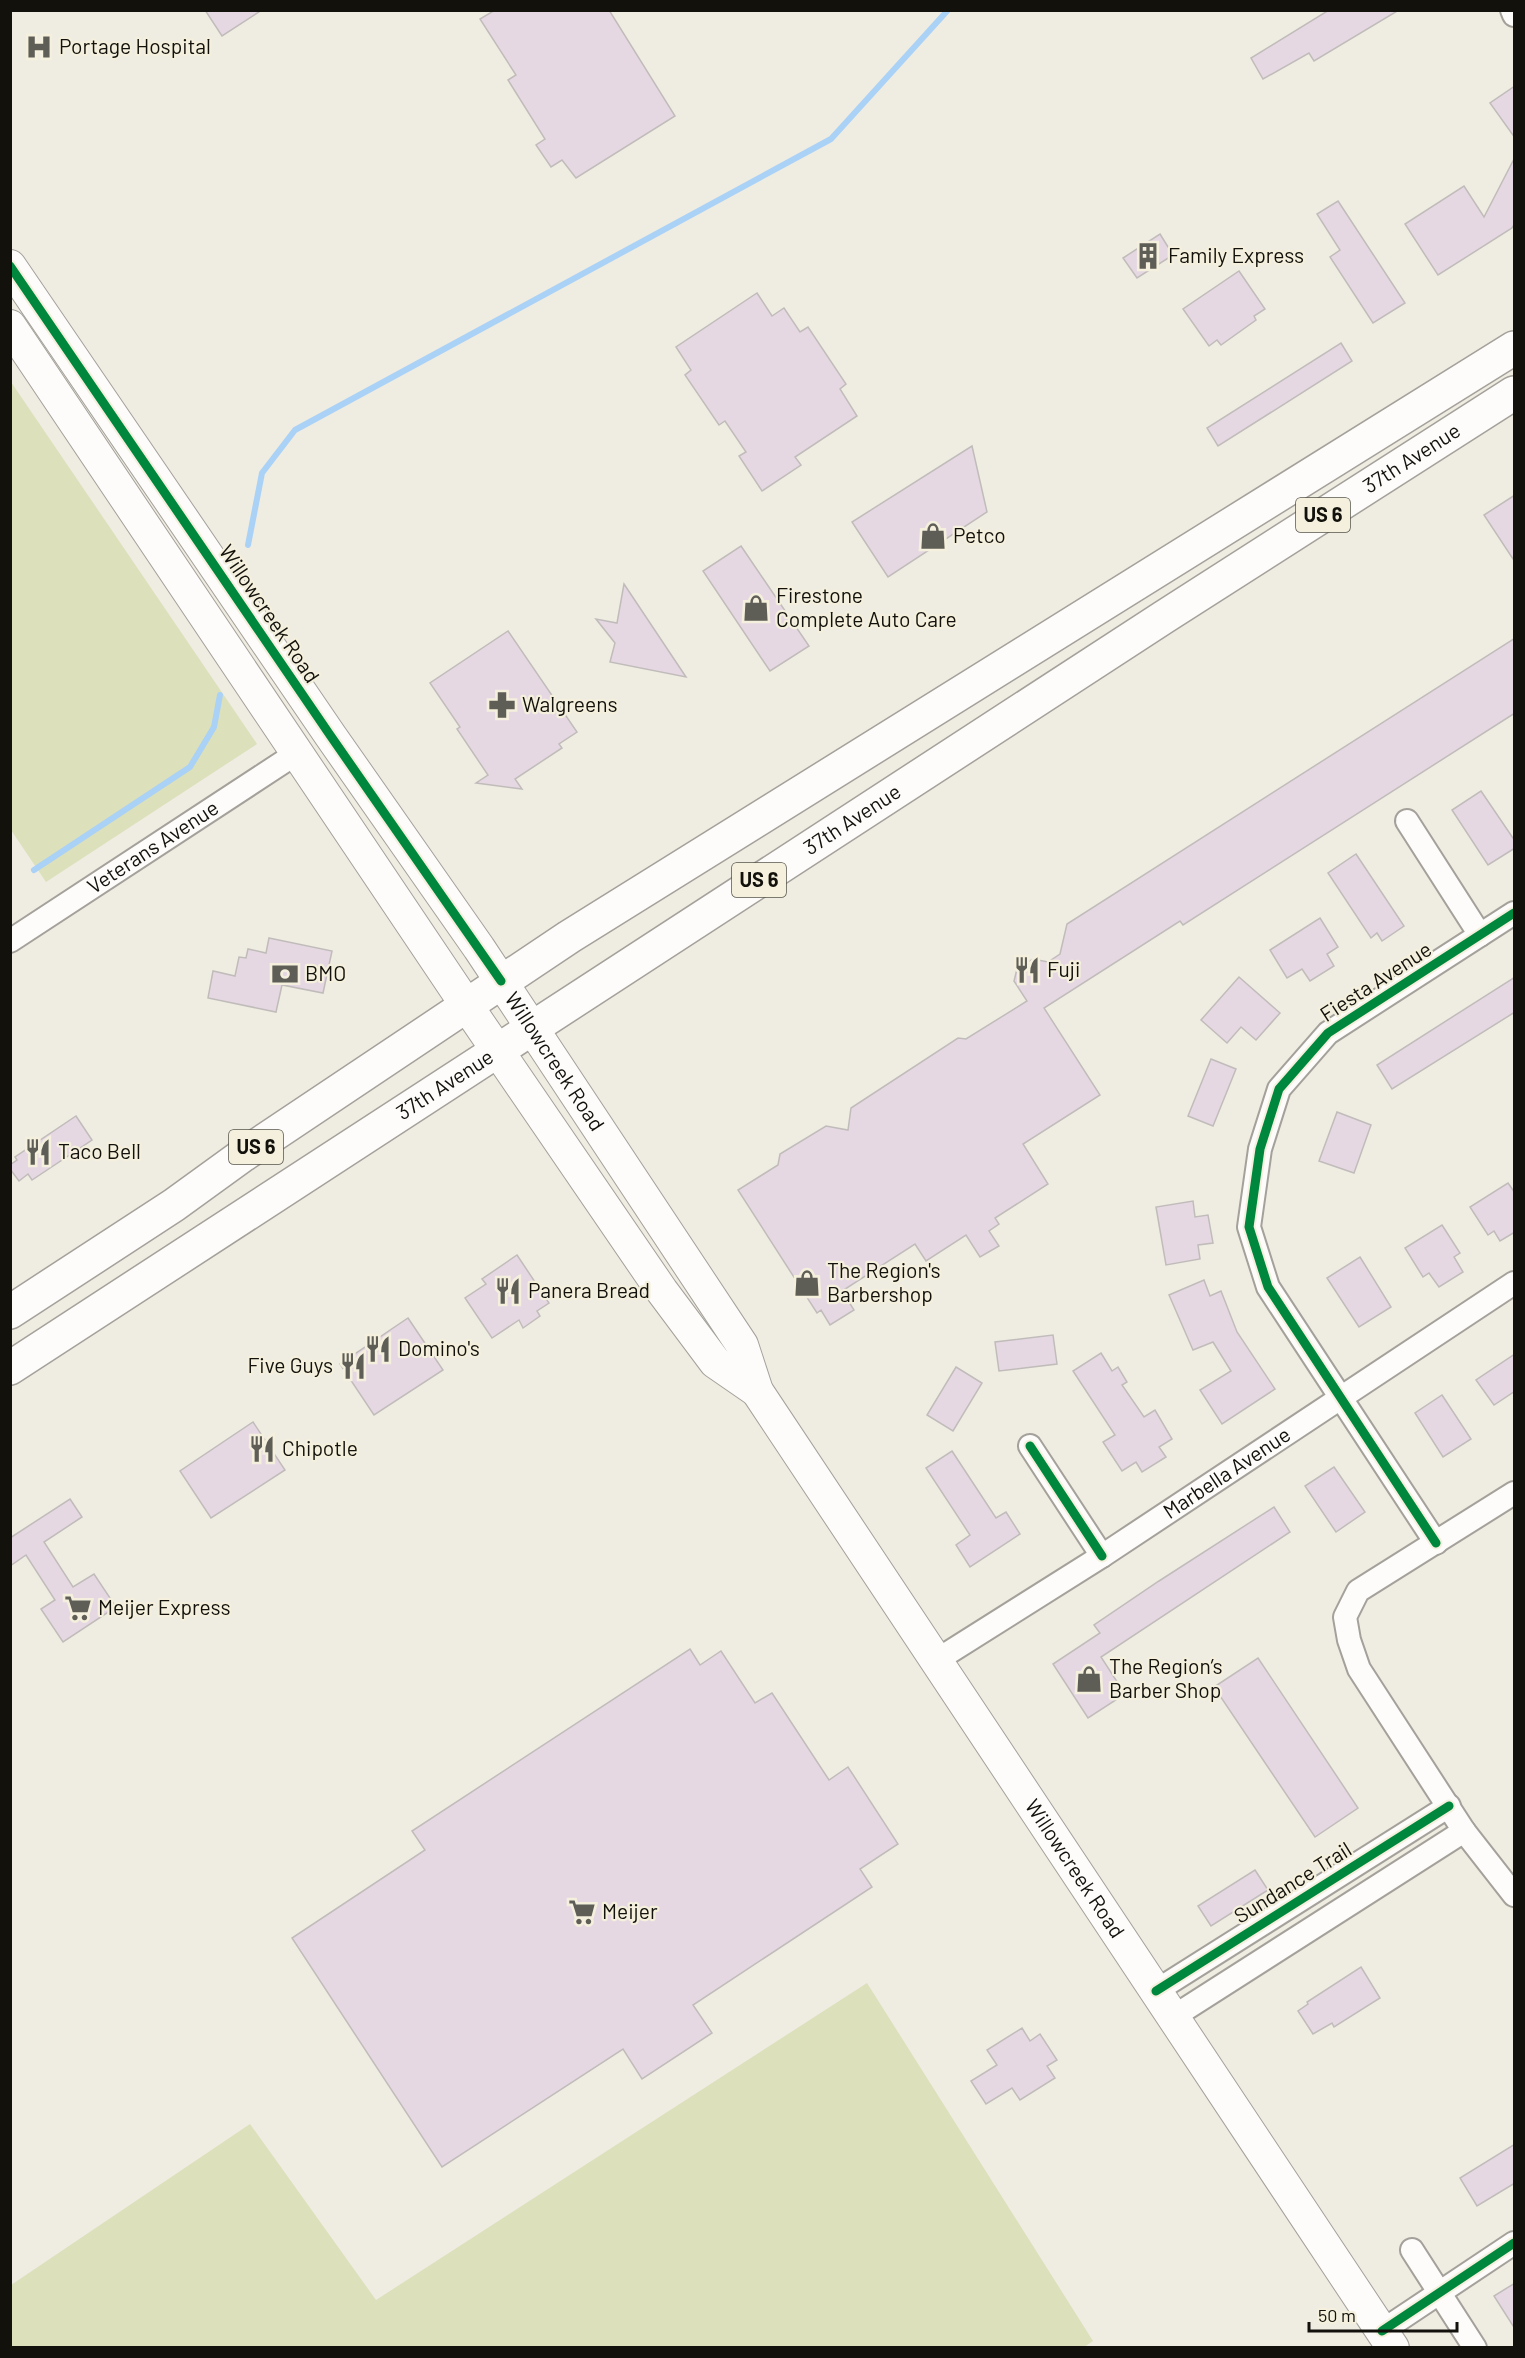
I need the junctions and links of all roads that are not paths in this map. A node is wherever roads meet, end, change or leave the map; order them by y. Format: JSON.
{"nodes":[{"id":1,"x":1512,"y":10,"type":"edge"},
{"id":2,"x":1515,"y":15,"type":"edge"},
{"id":3,"x":10,"y":266,"type":"edge"},
{"id":4,"x":10,"y":326,"type":"edge"},
{"id":5,"x":1515,"y":348,"type":"edge"},
{"id":6,"x":1515,"y":393,"type":"edge"},
{"id":7,"x":297,"y":753,"type":"junction"},
{"id":8,"x":1407,"y":821,"type":"dead end"},
{"id":9,"x":1515,"y":913,"type":"edge"},
{"id":10,"x":1480,"y":935,"type":"junction"},
{"id":11,"x":10,"y":941,"type":"edge"},
{"id":12,"x":501,"y":981,"type":"junction"},
{"id":13,"x":467,"y":1006,"type":"junction"},
{"id":14,"x":532,"y":1027,"type":"junction"},
{"id":15,"x":497,"y":1051,"type":"junction"},
{"id":16,"x":1515,"y":1283,"type":"edge"},
{"id":17,"x":10,"y":1312,"type":"edge"},
{"id":18,"x":10,"y":1368,"type":"edge"},
{"id":19,"x":757,"y":1390,"type":"junction"},
{"id":20,"x":1339,"y":1398,"type":"junction"},
{"id":21,"x":1030,"y":1446,"type":"dead end"},
{"id":22,"x":1515,"y":1493,"type":"edge"},
{"id":23,"x":1436,"y":1543,"type":"junction"},
{"id":24,"x":1102,"y":1556,"type":"junction"},
{"id":25,"x":937,"y":1660,"type":"junction"},
{"id":26,"x":1449,"y":1806,"type":"junction"},
{"id":27,"x":1464,"y":1831,"type":"junction"},
{"id":28,"x":1515,"y":1894,"type":"edge"},
{"id":29,"x":1156,"y":1991,"type":"junction"},
{"id":30,"x":1173,"y":2017,"type":"junction"},
{"id":31,"x":1515,"y":2243,"type":"edge"},
{"id":32,"x":1412,"y":2250,"type":"dead end"},
{"id":33,"x":1441,"y":2294,"type":"junction"},
{"id":34,"x":1388,"y":2339,"type":"edge"},
{"id":35,"x":1475,"y":2348,"type":"edge"}],
"edges":[{"from":1,"to":2,"type":"street"},
{"from":3,"to":12,"type":"main road","name":"Willowcreek Road"},
{"from":4,"to":7,"type":"main road","name":"Willowcreek Road"},
{"from":5,"to":12,"type":"main road","name":"37th Avenue","number":"US 6"},
{"from":6,"to":14,"type":"main road","name":"37th Avenue","number":"US 6"},
{"from":7,"to":11,"type":"street","name":"Veterans Avenue"},
{"from":7,"to":13,"type":"main road","name":"Willowcreek Road"},
{"from":8,"to":10,"type":"street"},
{"from":9,"to":10,"type":"street","name":"Fiesta Avenue"},
{"from":10,"to":20,"type":"street","name":"Fiesta Avenue"},
{"from":12,"to":13,"type":"main road","name":"37th Avenue","number":"US 6"},
{"from":12,"to":14,"type":"main road","name":"Willowcreek Road"},
{"from":13,"to":15,"type":"main road","name":"Willowcreek Road"},
{"from":13,"to":17,"type":"main road","name":"37th Avenue","number":"US 6"},
{"from":14,"to":15,"type":"main road","name":"37th Avenue","number":"US 6"},
{"from":14,"to":19,"type":"main road","name":"Willowcreek Road"},
{"from":15,"to":18,"type":"main road","name":"37th Avenue","number":"US 6"},
{"from":15,"to":19,"type":"main road","name":"Willowcreek Road"},
{"from":16,"to":20,"type":"street","name":"Marbella Avenue"},
{"from":19,"to":25,"type":"main road","name":"Willowcreek Road"},
{"from":20,"to":23,"type":"street"},
{"from":20,"to":24,"type":"street","name":"Marbella Avenue"},
{"from":21,"to":24,"type":"street"},
{"from":22,"to":23,"type":"street"},
{"from":23,"to":26,"type":"street"},
{"from":24,"to":25,"type":"street","name":"Marbella Avenue"},
{"from":25,"to":29,"type":"main road","name":"Willowcreek Road"},
{"from":26,"to":27,"type":"street"},
{"from":26,"to":29,"type":"street","name":"Sundance Trail"},
{"from":27,"to":28,"type":"street"},
{"from":27,"to":30,"type":"street"},
{"from":29,"to":30,"type":"main road","name":"Willowcreek Road"},
{"from":30,"to":34,"type":"main road","name":"Willowcreek Road"},
{"from":31,"to":33,"type":"street"},
{"from":32,"to":33,"type":"street"},
{"from":33,"to":34,"type":"street"},
{"from":33,"to":35,"type":"street"}]}
